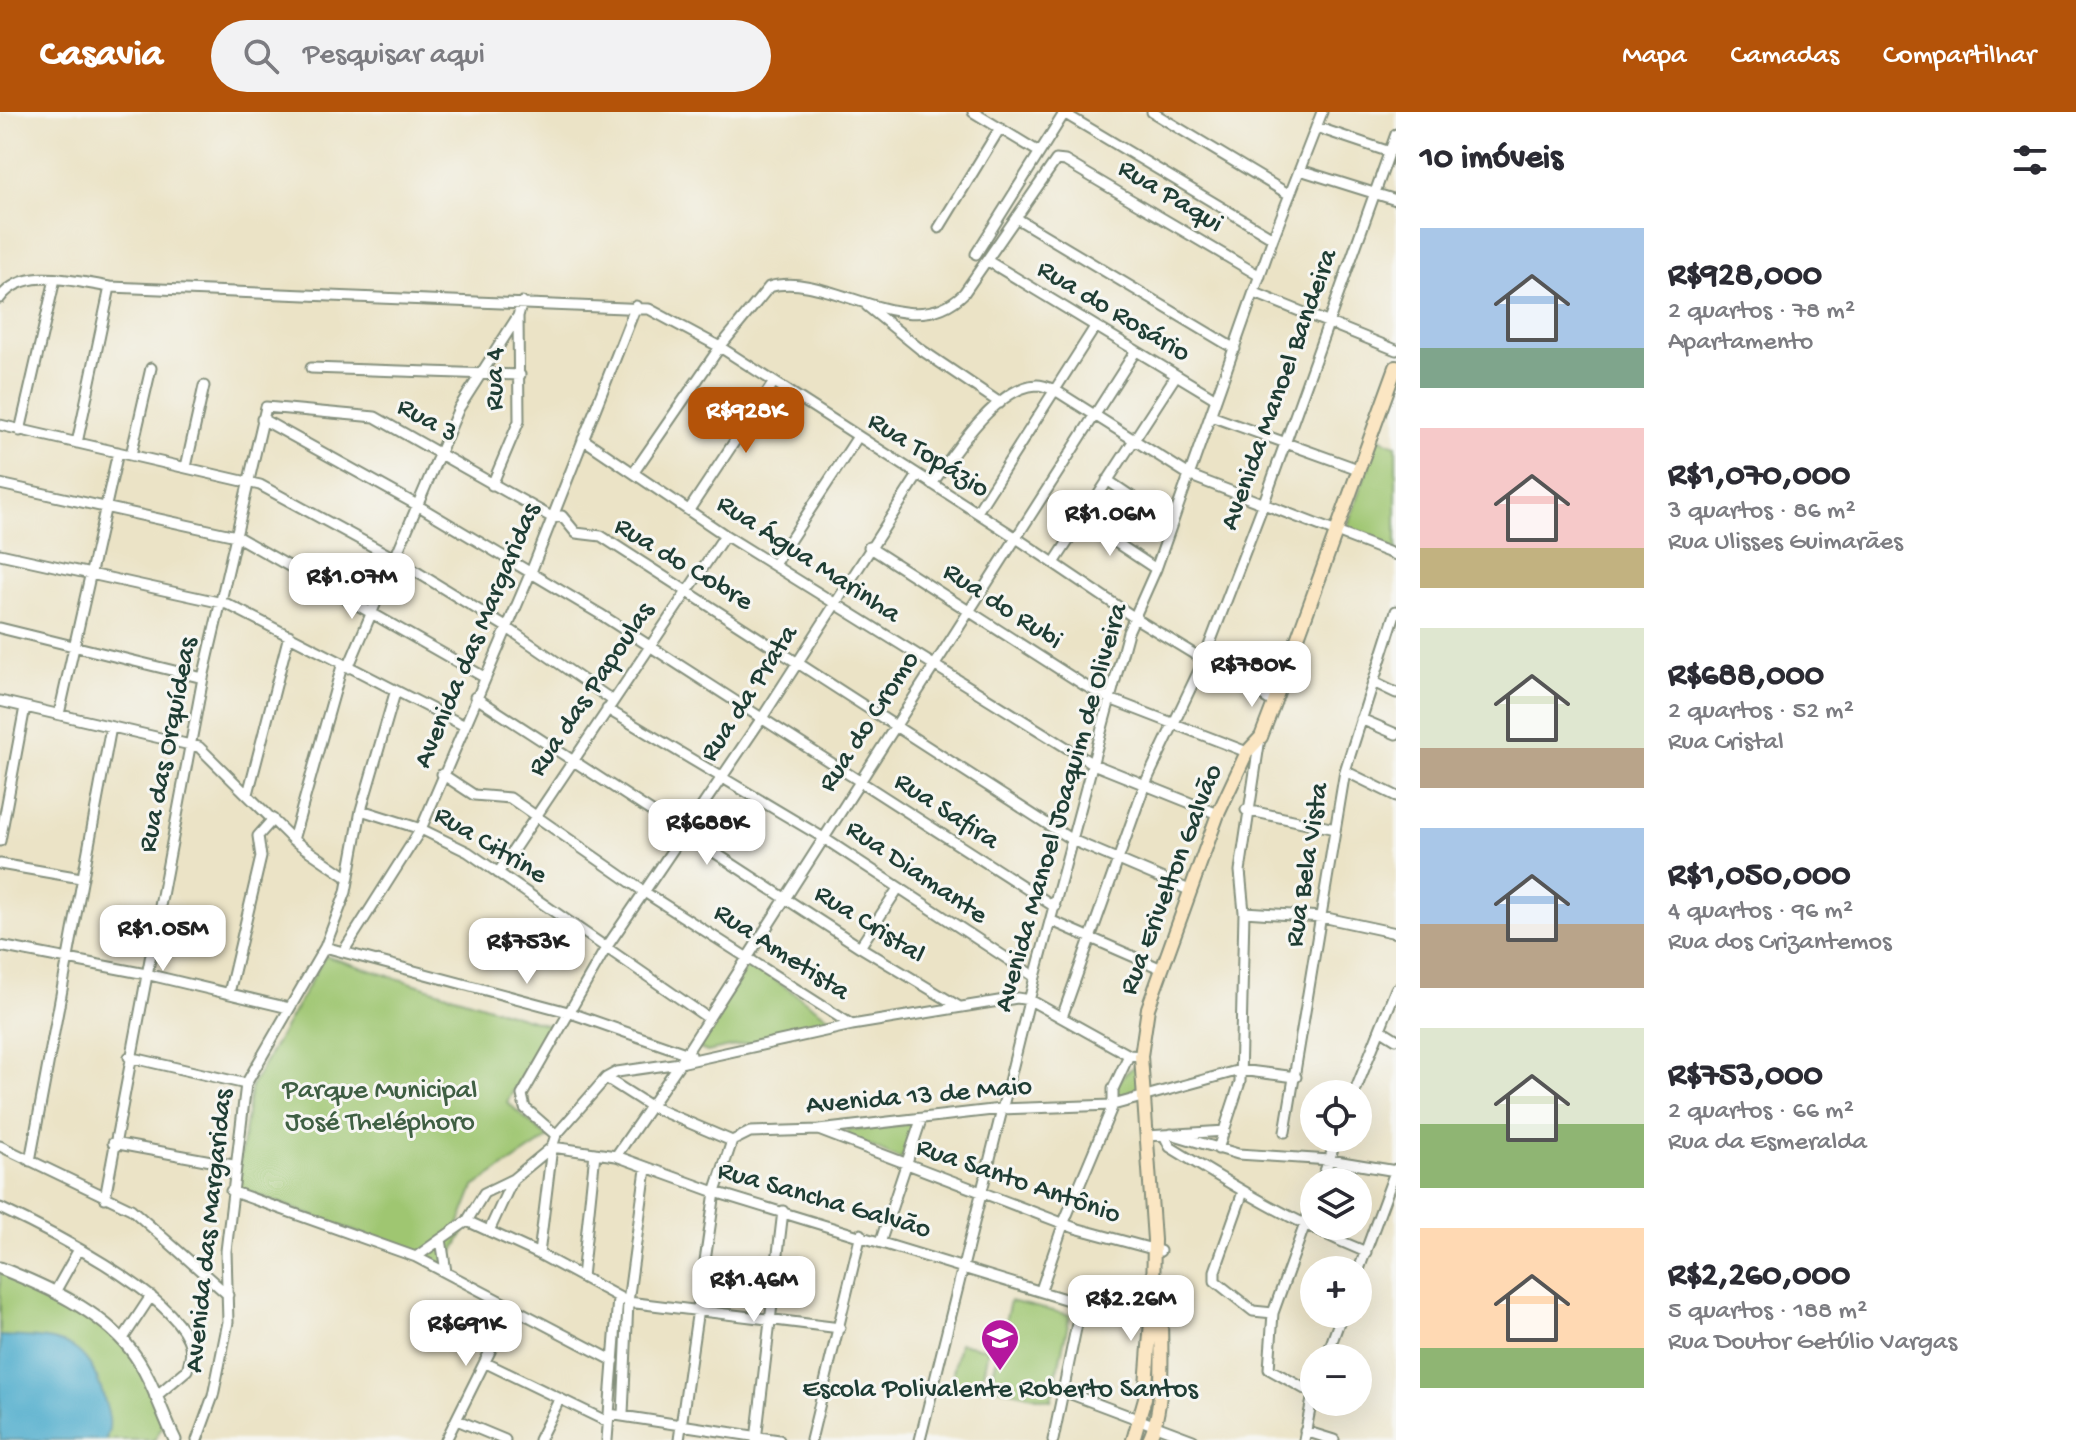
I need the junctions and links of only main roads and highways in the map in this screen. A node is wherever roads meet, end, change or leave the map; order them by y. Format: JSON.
{"nodes":[{"id":1,"x":1396,"y":367,"type":"edge"},
{"id":2,"x":1157,"y":1251,"type":"junction"},
{"id":3,"x":1137,"y":1431,"type":"edge"},
{"id":4,"x":1149,"y":1439,"type":"edge"}],
"edges":[{"from":1,"to":2,"type":"main road","name":"Rua Erivelton Galvão"},
{"from":2,"to":3,"type":"main road"},
{"from":2,"to":4,"type":"main road"},
{"from":3,"to":4,"type":"main road"}]}
